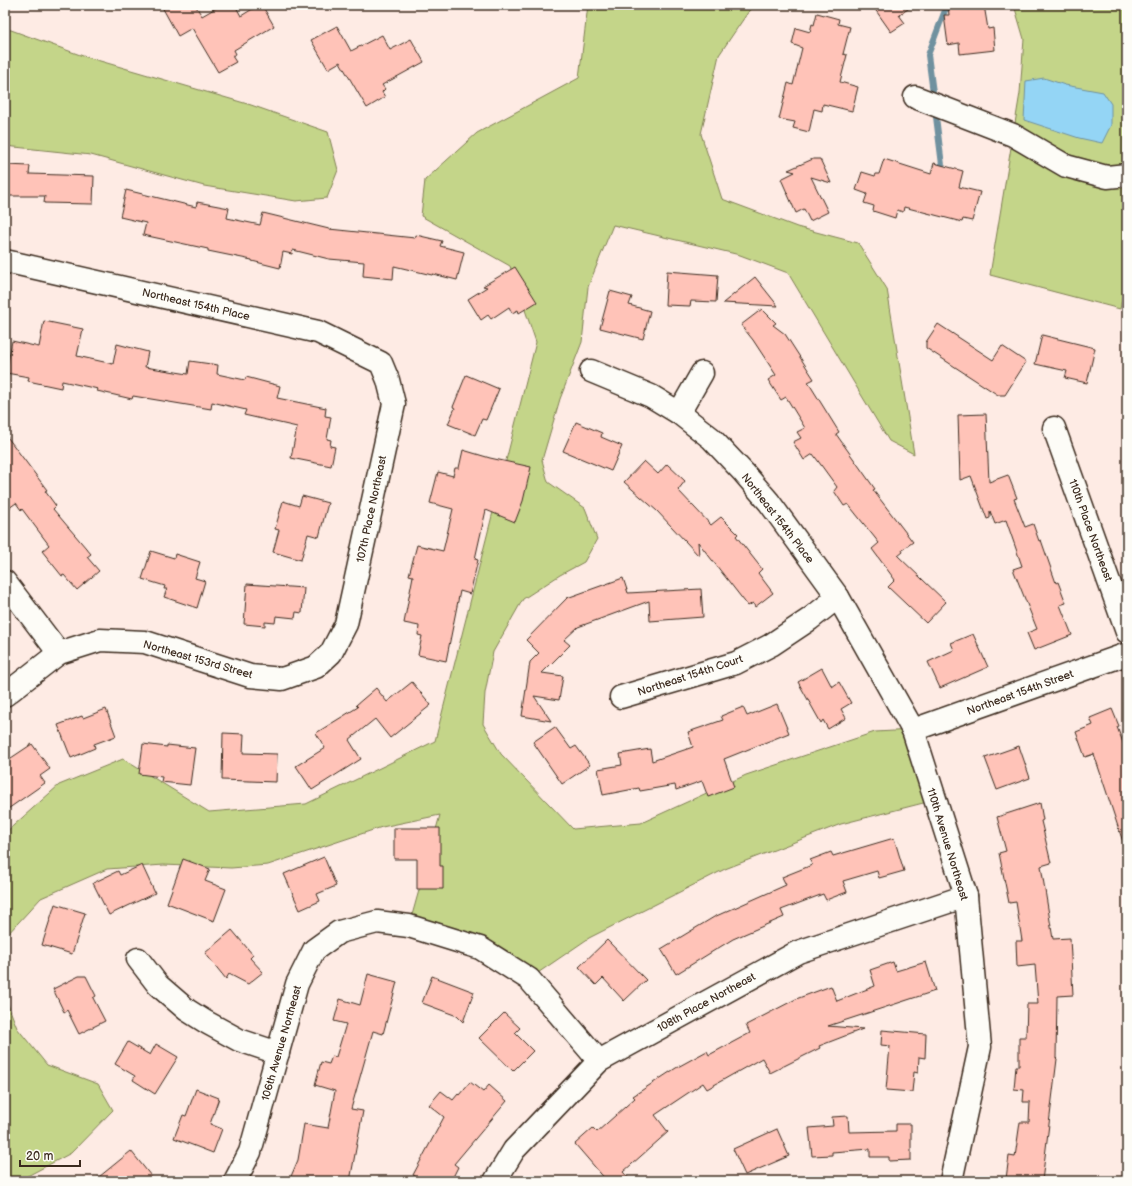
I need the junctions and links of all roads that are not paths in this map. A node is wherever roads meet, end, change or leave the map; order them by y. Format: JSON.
{"nodes":[{"id":1,"x":915,"y":97,"type":"dead end"},
{"id":2,"x":1127,"y":175,"type":"edge"},
{"id":3,"x":5,"y":261,"type":"edge"},
{"id":4,"x":380,"y":363,"type":"joint"},
{"id":5,"x":591,"y":371,"type":"dead end"},
{"id":6,"x":702,"y":373,"type":"dead end"},
{"id":7,"x":679,"y":413,"type":"junction"},
{"id":8,"x":1054,"y":428,"type":"dead end"},
{"id":9,"x":5,"y":582,"type":"edge"},
{"id":10,"x":838,"y":597,"type":"junction"},
{"id":11,"x":1127,"y":632,"type":"edge"},
{"id":12,"x":59,"y":653,"type":"junction"},
{"id":13,"x":331,"y":653,"type":"joint"},
{"id":14,"x":1127,"y":654,"type":"edge"},
{"id":15,"x":5,"y":695,"type":"edge"},
{"id":16,"x":621,"y":697,"type":"dead end"},
{"id":17,"x":913,"y":730,"type":"junction"},
{"id":18,"x":966,"y":896,"type":"junction"},
{"id":19,"x":138,"y":959,"type":"dead end"},
{"id":20,"x":278,"y":1053,"type":"junction"},
{"id":21,"x":599,"y":1061,"type":"junction"},
{"id":22,"x":235,"y":1181,"type":"edge"},
{"id":23,"x":494,"y":1181,"type":"edge"},
{"id":24,"x":951,"y":1181,"type":"edge"}],
"edges":[{"from":1,"to":2,"type":"street"},
{"from":3,"to":4,"type":"street","name":"Northeast 154th Place"},
{"from":4,"to":13,"type":"street","name":"107th Place Northeast"},
{"from":5,"to":7,"type":"street","name":"Northeast 154th Place"},
{"from":6,"to":7,"type":"street"},
{"from":7,"to":10,"type":"street","name":"Northeast 154th Place"},
{"from":8,"to":11,"type":"street","name":"110th Place Northeast"},
{"from":9,"to":12,"type":"street"},
{"from":10,"to":16,"type":"street","name":"Northeast 154th Court"},
{"from":10,"to":17,"type":"street","name":"110th Avenue Northeast"},
{"from":12,"to":13,"type":"street","name":"Northeast 153rd Street"},
{"from":12,"to":15,"type":"street"},
{"from":14,"to":17,"type":"street","name":"Northeast 154th Street"},
{"from":17,"to":18,"type":"street","name":"110th Avenue Northeast"},
{"from":18,"to":21,"type":"street","name":"108th Place Northeast"},
{"from":18,"to":24,"type":"street","name":"110th Avenue Northeast"},
{"from":19,"to":20,"type":"street"},
{"from":20,"to":21,"type":"street","name":"106th Avenue Northeast"},
{"from":20,"to":22,"type":"street","name":"106th Avenue Northeast"},
{"from":21,"to":23,"type":"street","name":"108th Place Northeast"}]}
